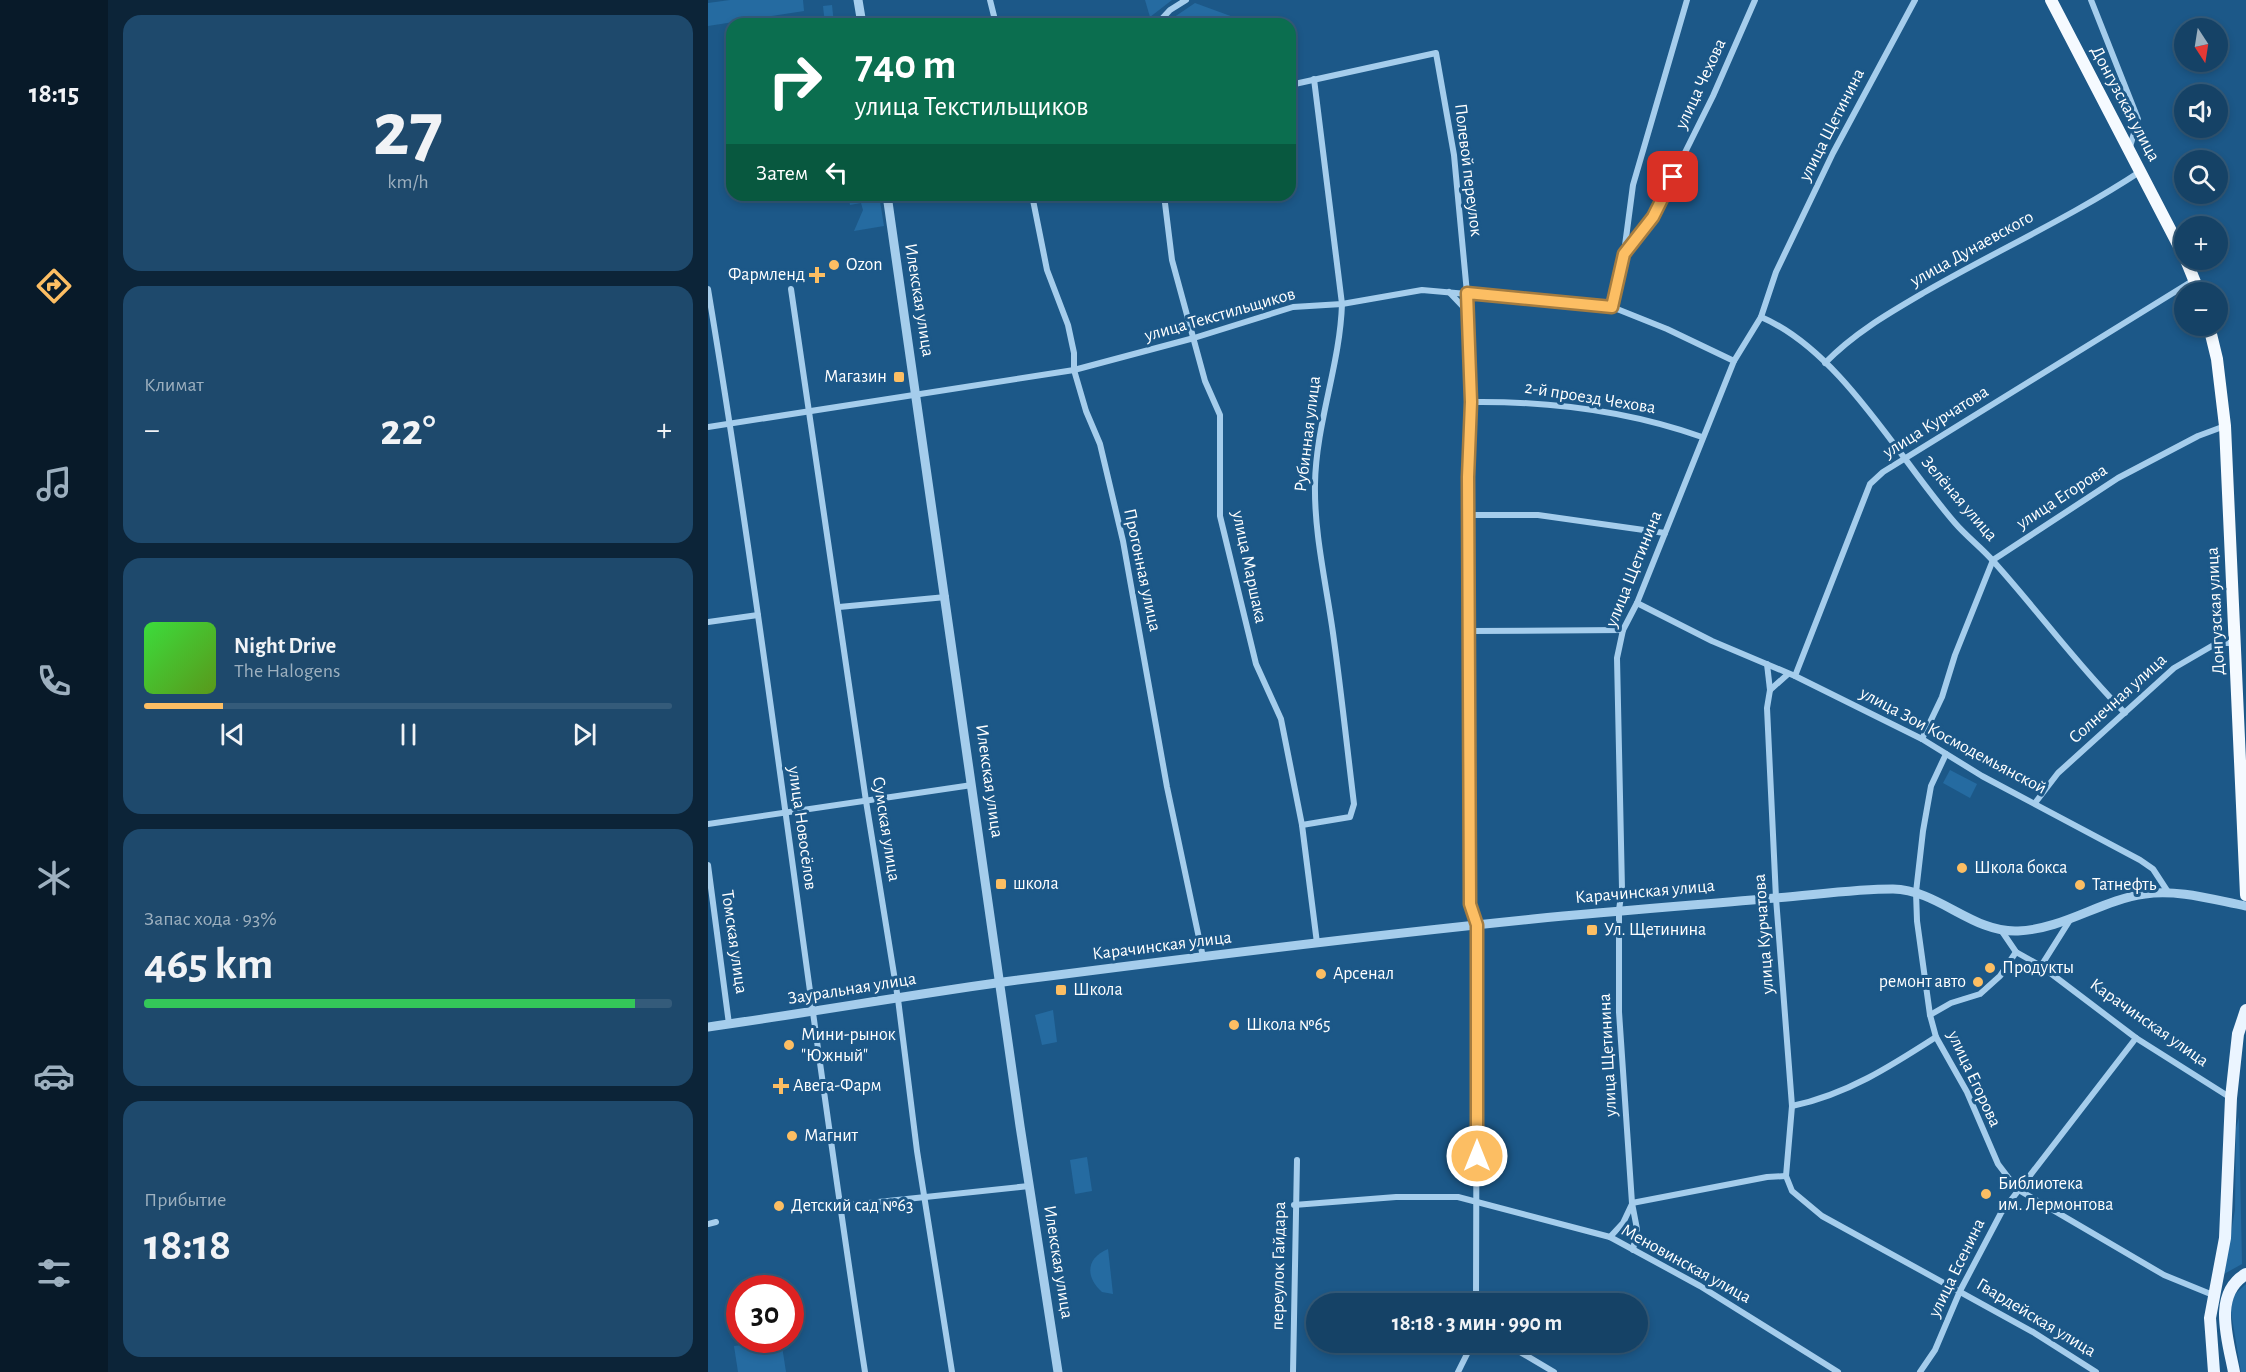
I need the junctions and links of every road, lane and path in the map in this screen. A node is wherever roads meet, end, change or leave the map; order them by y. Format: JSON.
{"nodes":[{"id":1,"x":858,"y":0,"type":"edge"},
{"id":2,"x":990,"y":0,"type":"edge"},
{"id":3,"x":1186,"y":0,"type":"edge"},
{"id":4,"x":1687,"y":0,"type":"edge"},
{"id":5,"x":1755,"y":0,"type":"edge"},
{"id":6,"x":1915,"y":0,"type":"edge"},
{"id":7,"x":2051,"y":0,"type":"edge"},
{"id":8,"x":2091,"y":0,"type":"edge"},
{"id":9,"x":861,"y":18,"type":"edge"},
{"id":10,"x":994,"y":18,"type":"edge"},
{"id":11,"x":1163,"y":18,"type":"edge"},
{"id":12,"x":1314,"y":79,"type":"junction"},
{"id":13,"x":1296,"y":84,"type":"edge"},
{"id":14,"x":2129,"y":149,"type":"junction"},
{"id":15,"x":2141,"y":171,"type":"junction"},
{"id":16,"x":888,"y":201,"type":"edge"},
{"id":17,"x":1033,"y":201,"type":"edge"},
{"id":18,"x":1165,"y":201,"type":"edge"},
{"id":19,"x":2174,"y":236,"type":"edge"},
{"id":20,"x":1624,"y":254,"type":"junction"},
{"id":21,"x":2190,"y":270,"type":"edge"},
{"id":22,"x":2194,"y":280,"type":"joint"},
{"id":23,"x":708,"y":289,"type":"edge"},
{"id":24,"x":791,"y":289,"type":"dead end"},
{"id":25,"x":1449,"y":292,"type":"junction"},
{"id":26,"x":1467,"y":293,"type":"junction"},
{"id":27,"x":1342,"y":304,"type":"junction"},
{"id":28,"x":1612,"y":307,"type":"junction"},
{"id":29,"x":1468,"y":312,"type":"junction"},
{"id":30,"x":1761,"y":316,"type":"junction"},
{"id":31,"x":2211,"y":336,"type":"edge"},
{"id":32,"x":1194,"y":338,"type":"junction"},
{"id":33,"x":1734,"y":361,"type":"junction"},
{"id":34,"x":1825,"y":363,"type":"junction"},
{"id":35,"x":1074,"y":370,"type":"junction"},
{"id":36,"x":918,"y":396,"type":"junction"},
{"id":37,"x":1471,"y":402,"type":"junction"},
{"id":38,"x":810,"y":411,"type":"junction"},
{"id":39,"x":730,"y":424,"type":"junction"},
{"id":40,"x":2225,"y":426,"type":"junction"},
{"id":41,"x":708,"y":428,"type":"edge"},
{"id":42,"x":1702,"y":437,"type":"junction"},
{"id":43,"x":1906,"y":460,"type":"junction"},
{"id":44,"x":1470,"y":515,"type":"junction"},
{"id":45,"x":1665,"y":533,"type":"junction"},
{"id":46,"x":1993,"y":560,"type":"junction"},
{"id":47,"x":946,"y":597,"type":"junction"},
{"id":48,"x":1637,"y":603,"type":"junction"},
{"id":49,"x":839,"y":607,"type":"junction"},
{"id":50,"x":758,"y":615,"type":"junction"},
{"id":51,"x":708,"y":622,"type":"edge"},
{"id":52,"x":1623,"y":630,"type":"junction"},
{"id":53,"x":1471,"y":631,"type":"junction"},
{"id":54,"x":2236,"y":643,"type":"junction"},
{"id":55,"x":1767,"y":664,"type":"junction"},
{"id":56,"x":1788,"y":674,"type":"junction"},
{"id":57,"x":1796,"y":676,"type":"junction"},
{"id":58,"x":1770,"y":690,"type":"junction"},
{"id":59,"x":2125,"y":713,"type":"junction"},
{"id":60,"x":1922,"y":739,"type":"junction"},
{"id":61,"x":1946,"y":754,"type":"junction"},
{"id":62,"x":972,"y":785,"type":"junction"},
{"id":63,"x":866,"y":801,"type":"junction"},
{"id":64,"x":2035,"y":803,"type":"junction"},
{"id":65,"x":783,"y":812,"type":"junction"},
{"id":66,"x":708,"y":824,"type":"edge"},
{"id":67,"x":1302,"y":825,"type":"junction"},
{"id":68,"x":708,"y":865,"type":"edge"},
{"id":69,"x":1916,"y":892,"type":"junction"},
{"id":70,"x":2168,"y":892,"type":"junction"},
{"id":71,"x":2246,"y":895,"type":"edge"},
{"id":72,"x":1776,"y":898,"type":"junction"},
{"id":73,"x":2246,"y":906,"type":"edge"},
{"id":74,"x":1619,"y":910,"type":"junction"},
{"id":75,"x":2070,"y":920,"type":"junction"},
{"id":76,"x":1477,"y":925,"type":"junction"},
{"id":77,"x":2001,"y":930,"type":"junction"},
{"id":78,"x":1317,"y":943,"type":"junction"},
{"id":79,"x":2016,"y":952,"type":"junction"},
{"id":80,"x":1203,"y":957,"type":"junction"},
{"id":81,"x":2041,"y":966,"type":"junction"},
{"id":82,"x":1000,"y":983,"type":"junction"},
{"id":83,"x":898,"y":999,"type":"junction"},
{"id":84,"x":2246,"y":1010,"type":"edge"},
{"id":85,"x":813,"y":1012,"type":"junction"},
{"id":86,"x":1930,"y":1015,"type":"junction"},
{"id":87,"x":729,"y":1024,"type":"junction"},
{"id":88,"x":708,"y":1027,"type":"edge"},
{"id":89,"x":1936,"y":1037,"type":"junction"},
{"id":90,"x":2136,"y":1038,"type":"junction"},
{"id":91,"x":2231,"y":1098,"type":"junction"},
{"id":92,"x":1792,"y":1106,"type":"junction"},
{"id":93,"x":1297,"y":1160,"type":"dead end"},
{"id":94,"x":1786,"y":1176,"type":"junction"},
{"id":95,"x":1029,"y":1186,"type":"junction"},
{"id":96,"x":2017,"y":1189,"type":"junction"},
{"id":97,"x":926,"y":1198,"type":"junction"},
{"id":98,"x":1477,"y":1203,"type":"junction"},
{"id":99,"x":1632,"y":1203,"type":"junction"},
{"id":100,"x":1294,"y":1205,"type":"junction"},
{"id":101,"x":840,"y":1206,"type":"junction"},
{"id":102,"x":716,"y":1222,"type":"dead end"},
{"id":103,"x":708,"y":1224,"type":"edge"},
{"id":104,"x":1610,"y":1237,"type":"junction"},
{"id":105,"x":1633,"y":1250,"type":"junction"},
{"id":106,"x":2246,"y":1274,"type":"edge"},
{"id":107,"x":1960,"y":1290,"type":"junction"},
{"id":108,"x":1476,"y":1293,"type":"edge"},
{"id":109,"x":2213,"y":1295,"type":"junction"},
{"id":110,"x":1468,"y":1353,"type":"edge"},
{"id":111,"x":1521,"y":1353,"type":"edge"},
{"id":112,"x":865,"y":1372,"type":"edge"},
{"id":113,"x":952,"y":1372,"type":"edge"},
{"id":114,"x":1058,"y":1372,"type":"edge"},
{"id":115,"x":1293,"y":1372,"type":"edge"},
{"id":116,"x":1458,"y":1372,"type":"edge"},
{"id":117,"x":1554,"y":1372,"type":"edge"},
{"id":118,"x":1838,"y":1372,"type":"edge"},
{"id":119,"x":1920,"y":1372,"type":"edge"},
{"id":120,"x":2096,"y":1372,"type":"edge"},
{"id":121,"x":2214,"y":1372,"type":"edge"},
{"id":122,"x":2234,"y":1372,"type":"edge"}],
"edges":[{"from":1,"to":9,"type":"street"},
{"from":2,"to":10,"type":"street"},
{"from":3,"to":11,"type":"street"},
{"from":4,"to":20,"type":"street"},
{"from":5,"to":20,"type":"street","name":"улица Чехова"},
{"from":6,"to":30,"type":"street","name":"улица Щетинина"},
{"from":7,"to":14,"type":"highway","name":"Донгузская улица"},
{"from":8,"to":14,"type":"street"},
{"from":12,"to":13,"type":"street"},
{"from":12,"to":26,"type":"street","name":"Полевой переулок"},
{"from":12,"to":27,"type":"street","name":"Рубинная улица"},
{"from":14,"to":15,"type":"highway","name":"Донгузская улица"},
{"from":15,"to":19,"type":"highway","name":"Донгузская улица"},
{"from":15,"to":34,"type":"street","name":"улица Дунаевского"},
{"from":16,"to":36,"type":"street","name":"Илекская улица"},
{"from":17,"to":35,"type":"street","name":"Прогонная улица"},
{"from":18,"to":32,"type":"street","name":"улица Маршака"},
{"from":20,"to":28,"type":"street","name":"улица Чехова"},
{"from":21,"to":22,"type":"highway","name":"Донгузская улица"},
{"from":22,"to":43,"type":"street","name":"улица Курчатова"},
{"from":23,"to":39,"type":"street","name":"улица Новосёлов"},
{"from":24,"to":38,"type":"street","name":"Сумская улица"},
{"from":25,"to":26,"type":"street","name":"улица Текстильщиков"},
{"from":25,"to":27,"type":"street","name":"улица Текстильщиков"},
{"from":25,"to":29,"type":"street"},
{"from":26,"to":28,"type":"street","name":"улица Текстильщиков"},
{"from":26,"to":29,"type":"street"},
{"from":27,"to":32,"type":"street","name":"улица Текстильщиков"},
{"from":27,"to":67,"type":"street","name":"Рубинная улица"},
{"from":28,"to":33,"type":"street","name":"улица Текстильщиков"},
{"from":29,"to":37,"type":"street"},
{"from":30,"to":33,"type":"street","name":"улица Щетинина"},
{"from":30,"to":34,"type":"street","name":"Зелёная улица"},
{"from":31,"to":40,"type":"highway","name":"Донгузская улица"},
{"from":32,"to":35,"type":"street","name":"улица Текстильщиков"},
{"from":32,"to":67,"type":"street","name":"улица Маршака"},
{"from":33,"to":42,"type":"street","name":"улица Щетинина"},
{"from":34,"to":43,"type":"street","name":"Зелёная улица"},
{"from":35,"to":36,"type":"street","name":"улица Текстильщиков"},
{"from":35,"to":80,"type":"street","name":"Прогонная улица"},
{"from":36,"to":38,"type":"street","name":"улица Текстильщиков"},
{"from":36,"to":47,"type":"street","name":"Илекская улица"},
{"from":37,"to":42,"type":"street","name":"2-й проезд Чехова"},
{"from":37,"to":44,"type":"street"},
{"from":38,"to":39,"type":"street","name":"улица Текстильщиков"},
{"from":38,"to":49,"type":"street","name":"Сумская улица"},
{"from":39,"to":41,"type":"street","name":"улица Текстильщиков"},
{"from":39,"to":50,"type":"street","name":"улица Новосёлов"},
{"from":40,"to":46,"type":"street","name":"улица Егорова"},
{"from":40,"to":54,"type":"highway","name":"Донгузская улица"},
{"from":42,"to":45,"type":"street","name":"улица Щетинина"},
{"from":43,"to":46,"type":"street","name":"Зелёная улица"},
{"from":43,"to":57,"type":"street","name":"улица Курчатова"},
{"from":44,"to":45,"type":"street"},
{"from":44,"to":53,"type":"street"},
{"from":45,"to":48,"type":"street","name":"улица Щетинина"},
{"from":46,"to":59,"type":"street","name":"Зелёная улица"},
{"from":46,"to":60,"type":"street"},
{"from":47,"to":49,"type":"street"},
{"from":47,"to":62,"type":"street","name":"Илекская улица"},
{"from":48,"to":52,"type":"street","name":"улица Щетинина"},
{"from":48,"to":55,"type":"street","name":"улица Зои Космодемьянской"},
{"from":49,"to":63,"type":"street","name":"Сумская улица"},
{"from":50,"to":51,"type":"street"},
{"from":50,"to":65,"type":"street","name":"улица Новосёлов"},
{"from":52,"to":53,"type":"street"},
{"from":52,"to":74,"type":"street","name":"улица Щетинина"},
{"from":53,"to":76,"type":"street"},
{"from":54,"to":59,"type":"street","name":"Солнечная улица"},
{"from":54,"to":71,"type":"highway","name":"Донгузская улица"},
{"from":55,"to":56,"type":"street","name":"улица Зои Космодемьянской"},
{"from":55,"to":58,"type":"street","name":"улица Курчатова"},
{"from":56,"to":57,"type":"street","name":"улица Зои Космодемьянской"},
{"from":56,"to":58,"type":"street"},
{"from":57,"to":60,"type":"street","name":"улица Зои Космодемьянской"},
{"from":58,"to":72,"type":"street","name":"улица Курчатова"},
{"from":59,"to":64,"type":"street","name":"Солнечная улица"},
{"from":60,"to":61,"type":"street","name":"улица Зои Космодемьянской"},
{"from":61,"to":64,"type":"street","name":"улица Зои Космодемьянской"},
{"from":61,"to":69,"type":"street","name":"улица Егорова"},
{"from":62,"to":63,"type":"street"},
{"from":62,"to":82,"type":"street","name":"Илекская улица"},
{"from":63,"to":65,"type":"street"},
{"from":63,"to":83,"type":"street","name":"Сумская улица"},
{"from":64,"to":70,"type":"street","name":"улица Зои Космодемьянской"},
{"from":65,"to":66,"type":"street"},
{"from":65,"to":85,"type":"street","name":"улица Новосёлов"},
{"from":67,"to":78,"type":"street","name":"улица Маршака"},
{"from":68,"to":87,"type":"street","name":"Томская улица"},
{"from":69,"to":72,"type":"street","name":"Карачинская улица"},
{"from":69,"to":77,"type":"street","name":"Карачинская улица"},
{"from":69,"to":86,"type":"street","name":"улица Егорова"},
{"from":70,"to":73,"type":"street"},
{"from":70,"to":75,"type":"street"},
{"from":72,"to":74,"type":"street","name":"Карачинская улица"},
{"from":72,"to":92,"type":"street","name":"улица Курчатова"},
{"from":74,"to":76,"type":"street","name":"Карачинская улица"},
{"from":74,"to":99,"type":"street","name":"улица Щетинина"},
{"from":75,"to":77,"type":"street"},
{"from":75,"to":81,"type":"street"},
{"from":76,"to":78,"type":"street","name":"Карачинская улица"},
{"from":76,"to":98,"type":"street"},
{"from":77,"to":79,"type":"street","name":"Карачинская улица"},
{"from":78,"to":80,"type":"street","name":"Карачинская улица"},
{"from":79,"to":81,"type":"street","name":"Карачинская улица"},
{"from":79,"to":86,"type":"street"},
{"from":80,"to":82,"type":"street","name":"Карачинская улица"},
{"from":81,"to":90,"type":"street","name":"Карачинская улица"},
{"from":82,"to":83,"type":"street","name":"Зауральная улица"},
{"from":82,"to":95,"type":"street","name":"Илекская улица"},
{"from":83,"to":85,"type":"street","name":"Зауральная улица"},
{"from":83,"to":97,"type":"street","name":"Сумская улица"},
{"from":84,"to":91,"type":"main road"},
{"from":85,"to":87,"type":"street","name":"Зауральная улица"},
{"from":85,"to":101,"type":"street","name":"улица Новосёлов"},
{"from":86,"to":89,"type":"street","name":"улица Егорова"},
{"from":87,"to":88,"type":"street","name":"Зауральная улица"},
{"from":89,"to":92,"type":"street"},
{"from":89,"to":96,"type":"street","name":"улица Егорова"},
{"from":90,"to":91,"type":"street","name":"Карачинская улица"},
{"from":90,"to":96,"type":"street","name":"улица Есенина"},
{"from":91,"to":109,"type":"main road"},
{"from":92,"to":94,"type":"street","name":"улица Курчатова"},
{"from":93,"to":100,"type":"street","name":"переулок Гайдара"},
{"from":94,"to":99,"type":"street"},
{"from":94,"to":107,"type":"street","name":"Гвардейская улица"},
{"from":95,"to":97,"type":"street"},
{"from":95,"to":114,"type":"street","name":"Илекская улица"},
{"from":96,"to":107,"type":"street","name":"улица Есенина"},
{"from":96,"to":109,"type":"street","name":"улица Егорова"},
{"from":97,"to":101,"type":"street"},
{"from":97,"to":113,"type":"street","name":"Сумская улица"},
{"from":98,"to":100,"type":"street","name":"Меновинская улица"},
{"from":98,"to":104,"type":"street","name":"Меновинская улица"},
{"from":98,"to":108,"type":"street"},
{"from":99,"to":104,"type":"street"},
{"from":99,"to":105,"type":"street","name":"улица Щетинина"},
{"from":100,"to":115,"type":"street","name":"переулок Гайдара"},
{"from":101,"to":112,"type":"street","name":"улица Новосёлов"},
{"from":102,"to":103,"type":"street"},
{"from":104,"to":105,"type":"street","name":"Меновинская улица"},
{"from":105,"to":118,"type":"street","name":"Меновинская улица"},
{"from":106,"to":122,"type":"main road"},
{"from":107,"to":119,"type":"street","name":"улица Есенина"},
{"from":107,"to":120,"type":"street","name":"Гвардейская улица"},
{"from":109,"to":121,"type":"main road"},
{"from":110,"to":116,"type":"street"},
{"from":111,"to":117,"type":"street"}]}
